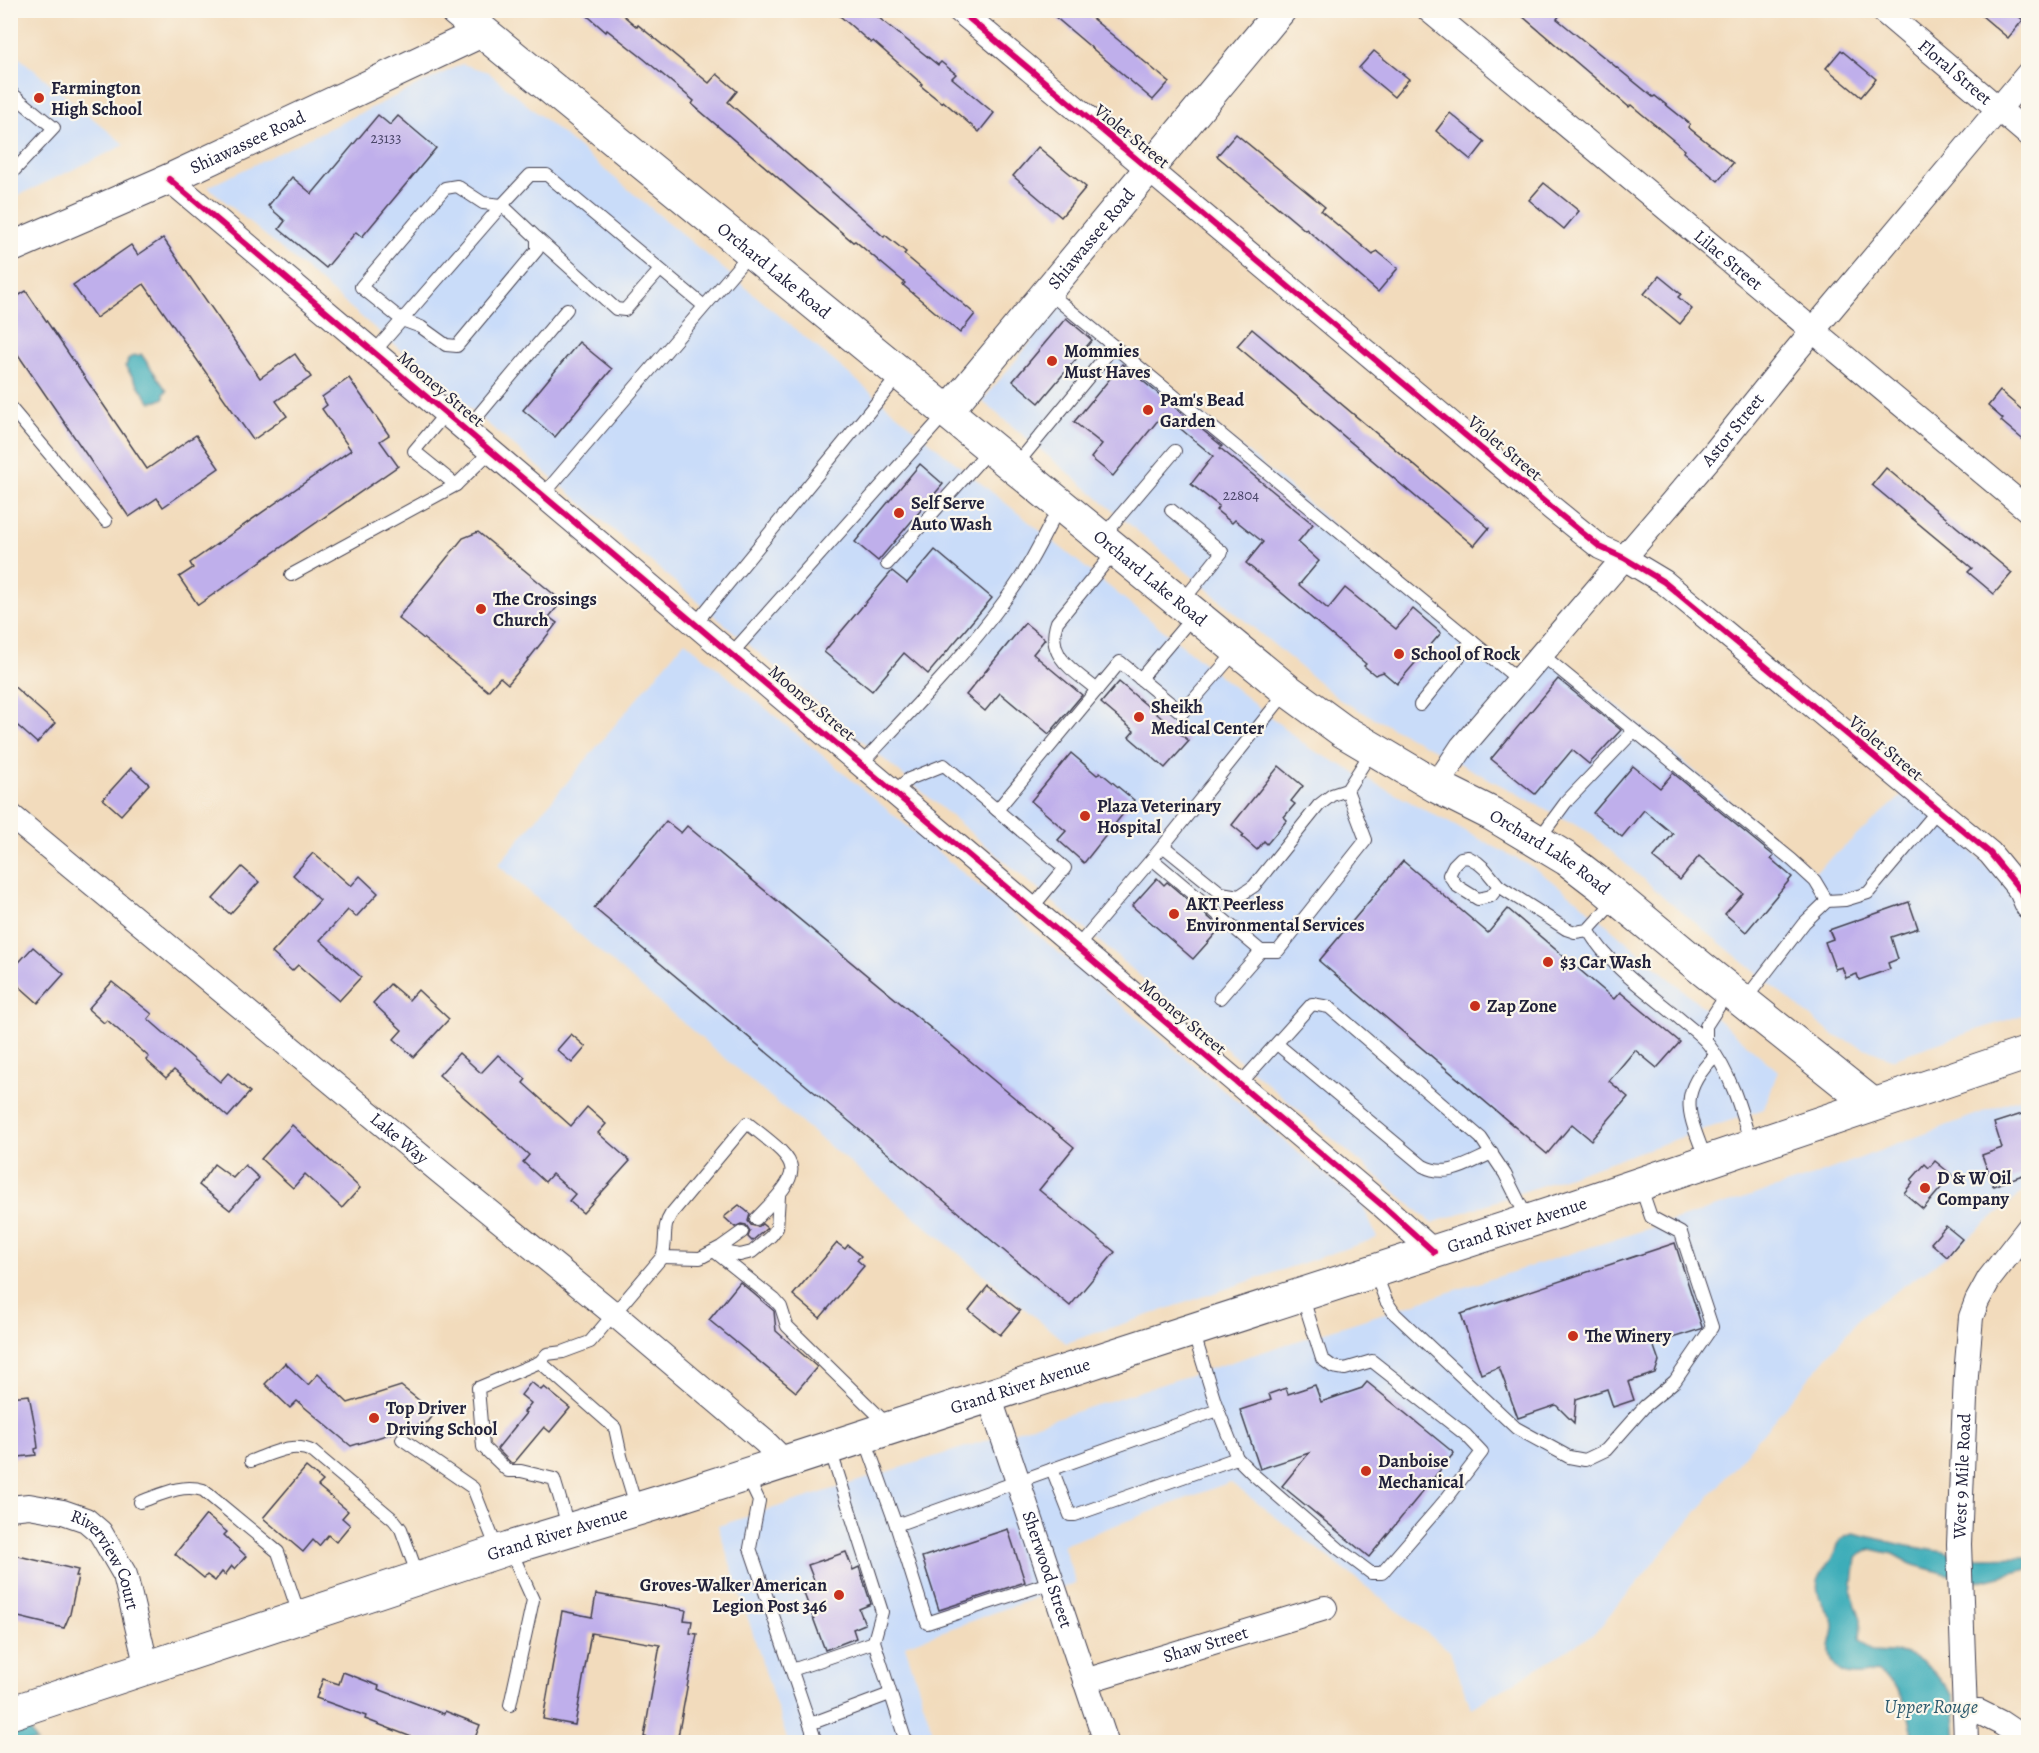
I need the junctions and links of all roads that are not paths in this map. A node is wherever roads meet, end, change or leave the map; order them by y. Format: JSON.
{"nodes":[{"id":1,"x":456,"y":10,"type":"edge"},
{"id":2,"x":959,"y":10,"type":"edge"},
{"id":3,"x":1281,"y":10,"type":"edge"},
{"id":4,"x":1429,"y":10,"type":"edge"},
{"id":5,"x":1882,"y":10,"type":"edge"},
{"id":6,"x":482,"y":32,"type":"junction"},
{"id":7,"x":2028,"y":74,"type":"edge"},
{"id":8,"x":10,"y":92,"type":"edge"},
{"id":9,"x":1998,"y":109,"type":"junction"},
{"id":10,"x":2028,"y":134,"type":"edge"},
{"id":11,"x":1149,"y":169,"type":"junction"},
{"id":12,"x":10,"y":175,"type":"edge"},
{"id":13,"x":169,"y":179,"type":"junction"},
{"id":14,"x":502,"y":205,"type":"junction"},
{"id":15,"x":537,"y":238,"type":"junction"},
{"id":16,"x":10,"y":248,"type":"edge"},
{"id":17,"x":751,"y":251,"type":"junction"},
{"id":18,"x":660,"y":270,"type":"junction"},
{"id":19,"x":1047,"y":291,"type":"junction"},
{"id":20,"x":704,"y":306,"type":"junction"},
{"id":21,"x":567,"y":309,"type":"dead end"},
{"id":22,"x":402,"y":320,"type":"junction"},
{"id":23,"x":1813,"y":330,"type":"junction"},
{"id":24,"x":1114,"y":346,"type":"junction"},
{"id":25,"x":374,"y":352,"type":"junction"},
{"id":26,"x":901,"y":373,"type":"junction"},
{"id":27,"x":10,"y":407,"type":"edge"},
{"id":28,"x":948,"y":411,"type":"junction"},
{"id":29,"x":446,"y":413,"type":"junction"},
{"id":30,"x":466,"y":430,"type":"junction"},
{"id":31,"x":491,"y":451,"type":"junction"},
{"id":32,"x":1175,"y":451,"type":"dead end"},
{"id":33,"x":1004,"y":456,"type":"junction"},
{"id":34,"x":456,"y":485,"type":"junction"},
{"id":35,"x":543,"y":495,"type":"junction"},
{"id":36,"x":1061,"y":503,"type":"junction"},
{"id":37,"x":1171,"y":510,"type":"dead end"},
{"id":38,"x":2028,"y":510,"type":"edge"},
{"id":39,"x":106,"y":521,"type":"dead end"},
{"id":40,"x":1109,"y":543,"type":"junction"},
{"id":41,"x":1624,"y":558,"type":"junction"},
{"id":42,"x":887,"y":564,"type":"dead end"},
{"id":43,"x":291,"y":575,"type":"dead end"},
{"id":44,"x":1188,"y":608,"type":"junction"},
{"id":45,"x":695,"y":624,"type":"junction"},
{"id":46,"x":1472,"y":641,"type":"junction"},
{"id":47,"x":1237,"y":649,"type":"junction"},
{"id":48,"x":731,"y":654,"type":"junction"},
{"id":49,"x":1541,"y":654,"type":"junction"},
{"id":50,"x":1140,"y":679,"type":"junction"},
{"id":51,"x":1519,"y":680,"type":"junction"},
{"id":52,"x":1097,"y":690,"type":"junction"},
{"id":53,"x":1287,"y":690,"type":"junction"},
{"id":54,"x":1420,"y":705,"type":"dead end"},
{"id":55,"x":1634,"y":731,"type":"junction"},
{"id":56,"x":1373,"y":749,"type":"junction"},
{"id":57,"x":861,"y":764,"type":"junction"},
{"id":58,"x":1436,"y":786,"type":"junction"},
{"id":59,"x":1347,"y":790,"type":"junction"},
{"id":60,"x":893,"y":792,"type":"junction"},
{"id":61,"x":997,"y":810,"type":"junction"},
{"id":62,"x":1938,"y":810,"type":"junction"},
{"id":63,"x":10,"y":814,"type":"edge"},
{"id":64,"x":1538,"y":840,"type":"junction"},
{"id":65,"x":1163,"y":846,"type":"junction"},
{"id":66,"x":1152,"y":859,"type":"junction"},
{"id":67,"x":2021,"y":879,"type":"edge"},
{"id":68,"x":1499,"y":886,"type":"dead end"},
{"id":69,"x":1616,"y":898,"type":"junction"},
{"id":70,"x":1827,"y":901,"type":"junction"},
{"id":71,"x":2028,"y":907,"type":"edge"},
{"id":72,"x":1031,"y":909,"type":"junction"},
{"id":73,"x":1588,"y":930,"type":"junction"},
{"id":74,"x":1077,"y":947,"type":"junction"},
{"id":75,"x":1261,"y":951,"type":"junction"},
{"id":76,"x":1736,"y":996,"type":"junction"},
{"id":77,"x":1220,"y":998,"type":"dead end"},
{"id":78,"x":1706,"y":1041,"type":"junction"},
{"id":79,"x":1276,"y":1044,"type":"junction"},
{"id":80,"x":2028,"y":1053,"type":"edge"},
{"id":81,"x":1715,"y":1056,"type":"junction"},
{"id":82,"x":1239,"y":1085,"type":"junction"},
{"id":83,"x":1873,"y":1105,"type":"junction"},
{"id":84,"x":1751,"y":1146,"type":"junction"},
{"id":85,"x":1492,"y":1153,"type":"junction"},
{"id":86,"x":1706,"y":1161,"type":"junction"},
{"id":87,"x":1639,"y":1183,"type":"junction"},
{"id":88,"x":779,"y":1196,"type":"junction"},
{"id":89,"x":756,"y":1219,"type":"dead end"},
{"id":90,"x":1529,"y":1221,"type":"junction"},
{"id":91,"x":2028,"y":1229,"type":"edge"},
{"id":92,"x":742,"y":1232,"type":"dead end"},
{"id":93,"x":714,"y":1251,"type":"junction"},
{"id":94,"x":1434,"y":1252,"type":"junction"},
{"id":95,"x":662,"y":1257,"type":"junction"},
{"id":96,"x":1375,"y":1271,"type":"junction"},
{"id":97,"x":1302,"y":1295,"type":"junction"},
{"id":98,"x":614,"y":1314,"type":"junction"},
{"id":99,"x":1193,"y":1330,"type":"junction"},
{"id":100,"x":540,"y":1362,"type":"junction"},
{"id":101,"x":989,"y":1396,"type":"junction"},
{"id":102,"x":1218,"y":1410,"type":"junction"},
{"id":103,"x":878,"y":1432,"type":"junction"},
{"id":104,"x":402,"y":1439,"type":"dead end"},
{"id":105,"x":830,"y":1448,"type":"junction"},
{"id":106,"x":1237,"y":1458,"type":"junction"},
{"id":107,"x":251,"y":1461,"type":"dead end"},
{"id":108,"x":785,"y":1462,"type":"junction"},
{"id":109,"x":1052,"y":1469,"type":"junction"},
{"id":110,"x":746,"y":1475,"type":"junction"},
{"id":111,"x":1018,"y":1480,"type":"junction"},
{"id":112,"x":140,"y":1502,"type":"dead end"},
{"id":113,"x":10,"y":1508,"type":"edge"},
{"id":114,"x":637,"y":1509,"type":"junction"},
{"id":115,"x":896,"y":1525,"type":"junction"},
{"id":116,"x":569,"y":1530,"type":"junction"},
{"id":117,"x":504,"y":1550,"type":"junction"},
{"id":118,"x":419,"y":1579,"type":"junction"},
{"id":119,"x":1052,"y":1582,"type":"junction"},
{"id":120,"x":1325,"y":1608,"type":"dead end"},
{"id":121,"x":301,"y":1618,"type":"junction"},
{"id":122,"x":874,"y":1642,"type":"junction"},
{"id":123,"x":147,"y":1668,"type":"junction"},
{"id":124,"x":792,"y":1670,"type":"junction"},
{"id":125,"x":1085,"y":1681,"type":"junction"},
{"id":126,"x":890,"y":1694,"type":"junction"},
{"id":127,"x":510,"y":1705,"type":"dead end"},
{"id":128,"x":10,"y":1713,"type":"edge"},
{"id":129,"x":1965,"y":1713,"type":"junction"},
{"id":130,"x":810,"y":1724,"type":"junction"},
{"id":131,"x":2028,"y":1741,"type":"edge"},
{"id":132,"x":816,"y":1743,"type":"edge"},
{"id":133,"x":906,"y":1743,"type":"edge"},
{"id":134,"x":1106,"y":1743,"type":"edge"},
{"id":135,"x":1966,"y":1743,"type":"edge"}],
"edges":[{"from":1,"to":6,"type":"main road","name":"Orchard Lake Road"},
{"from":2,"to":11,"type":"street","name":"Violet Street"},
{"from":3,"to":11,"type":"street","name":"Shiawassee Road"},
{"from":4,"to":23,"type":"street","name":"Lilac Street"},
{"from":5,"to":9,"type":"street","name":"Floral Street"},
{"from":6,"to":13,"type":"street","name":"Shiawassee Road"},
{"from":6,"to":17,"type":"main road","name":"Orchard Lake Road"},
{"from":7,"to":9,"type":"street","name":"Astor Street"},
{"from":8,"to":12,"type":"lane"},
{"from":9,"to":10,"type":"street","name":"Floral Street"},
{"from":9,"to":23,"type":"street","name":"Astor Street"},
{"from":11,"to":19,"type":"street","name":"Shiawassee Road"},
{"from":11,"to":41,"type":"street","name":"Violet Street"},
{"from":13,"to":16,"type":"street","name":"Shiawassee Road"},
{"from":13,"to":25,"type":"street","name":"Mooney Street"},
{"from":14,"to":15,"type":"lane"},
{"from":14,"to":18,"type":"lane"},
{"from":14,"to":22,"type":"lane"},
{"from":14,"to":22,"type":"lane"},
{"from":15,"to":18,"type":"lane"},
{"from":15,"to":22,"type":"lane"},
{"from":17,"to":20,"type":"lane"},
{"from":17,"to":26,"type":"main road","name":"Orchard Lake Road"},
{"from":18,"to":20,"type":"lane"},
{"from":19,"to":24,"type":"lane"},
{"from":19,"to":28,"type":"street","name":"Shiawassee Road"},
{"from":20,"to":35,"type":"lane"},
{"from":21,"to":30,"type":"lane"},
{"from":22,"to":25,"type":"lane"},
{"from":23,"to":38,"type":"street","name":"Lilac Street"},
{"from":23,"to":41,"type":"street","name":"Astor Street"},
{"from":24,"to":33,"type":"lane"},
{"from":24,"to":46,"type":"lane"},
{"from":25,"to":29,"type":"street","name":"Mooney Street"},
{"from":26,"to":28,"type":"main road","name":"Orchard Lake Road"},
{"from":26,"to":45,"type":"lane"},
{"from":27,"to":39,"type":"lane"},
{"from":28,"to":33,"type":"main road","name":"Orchard Lake Road"},
{"from":28,"to":48,"type":"lane"},
{"from":29,"to":30,"type":"street","name":"Mooney Street"},
{"from":29,"to":34,"type":"lane"},
{"from":30,"to":31,"type":"street","name":"Mooney Street"},
{"from":31,"to":34,"type":"lane"},
{"from":31,"to":35,"type":"street","name":"Mooney Street"},
{"from":32,"to":40,"type":"lane"},
{"from":33,"to":36,"type":"main road","name":"Orchard Lake Road"},
{"from":33,"to":42,"type":"lane"},
{"from":34,"to":43,"type":"lane"},
{"from":35,"to":45,"type":"street","name":"Mooney Street"},
{"from":36,"to":40,"type":"main road","name":"Orchard Lake Road"},
{"from":36,"to":57,"type":"lane"},
{"from":37,"to":44,"type":"lane"},
{"from":40,"to":44,"type":"main road","name":"Orchard Lake Road"},
{"from":40,"to":52,"type":"lane"},
{"from":41,"to":49,"type":"street","name":"Astor Street"},
{"from":41,"to":62,"type":"street","name":"Violet Street"},
{"from":44,"to":47,"type":"main road","name":"Orchard Lake Road"},
{"from":44,"to":50,"type":"lane"},
{"from":45,"to":48,"type":"street","name":"Mooney Street"},
{"from":46,"to":51,"type":"lane"},
{"from":46,"to":54,"type":"lane"},
{"from":47,"to":50,"type":"lane"},
{"from":47,"to":53,"type":"main road","name":"Orchard Lake Road"},
{"from":48,"to":57,"type":"street","name":"Mooney Street"},
{"from":49,"to":51,"type":"street","name":"Astor Street"},
{"from":49,"to":55,"type":"lane"},
{"from":50,"to":52,"type":"lane"},
{"from":51,"to":58,"type":"street","name":"Astor Street"},
{"from":52,"to":61,"type":"lane"},
{"from":53,"to":56,"type":"main road","name":"Orchard Lake Road"},
{"from":53,"to":65,"type":"lane"},
{"from":55,"to":64,"type":"lane"},
{"from":55,"to":70,"type":"lane"},
{"from":56,"to":58,"type":"main road","name":"Orchard Lake Road"},
{"from":56,"to":59,"type":"lane"},
{"from":57,"to":60,"type":"street","name":"Mooney Street"},
{"from":58,"to":64,"type":"main road","name":"Orchard Lake Road"},
{"from":59,"to":65,"type":"lane"},
{"from":59,"to":75,"type":"lane"},
{"from":60,"to":61,"type":"lane"},
{"from":60,"to":72,"type":"street","name":"Mooney Street"},
{"from":61,"to":72,"type":"lane"},
{"from":62,"to":67,"type":"street","name":"Violet Street"},
{"from":62,"to":70,"type":"lane"},
{"from":63,"to":98,"type":"street","name":"Lake Way"},
{"from":64,"to":69,"type":"main road","name":"Orchard Lake Road"},
{"from":65,"to":66,"type":"lane"},
{"from":66,"to":74,"type":"lane"},
{"from":66,"to":75,"type":"lane"},
{"from":67,"to":71,"type":"street","name":"Violet Street"},
{"from":68,"to":73,"type":"lane"},
{"from":69,"to":73,"type":"lane"},
{"from":69,"to":76,"type":"main road","name":"Orchard Lake Road"},
{"from":70,"to":76,"type":"lane"},
{"from":72,"to":74,"type":"street","name":"Mooney Street"},
{"from":73,"to":78,"type":"lane"},
{"from":74,"to":82,"type":"street","name":"Mooney Street"},
{"from":75,"to":77,"type":"lane"},
{"from":76,"to":78,"type":"lane"},
{"from":76,"to":83,"type":"main road","name":"Orchard Lake Road"},
{"from":78,"to":81,"type":"lane"},
{"from":79,"to":82,"type":"lane"},
{"from":79,"to":85,"type":"lane"},
{"from":79,"to":85,"type":"lane"},
{"from":80,"to":83,"type":"main road","name":"Grand River Avenue"},
{"from":81,"to":84,"type":"lane"},
{"from":81,"to":86,"type":"lane"},
{"from":82,"to":94,"type":"street","name":"Mooney Street"},
{"from":83,"to":84,"type":"main road","name":"Grand River Avenue"},
{"from":84,"to":86,"type":"main road","name":"Grand River Avenue"},
{"from":85,"to":90,"type":"lane"},
{"from":86,"to":87,"type":"main road","name":"Grand River Avenue"},
{"from":87,"to":90,"type":"main road","name":"Grand River Avenue"},
{"from":87,"to":96,"type":"lane"},
{"from":88,"to":89,"type":"lane"},
{"from":88,"to":93,"type":"lane"},
{"from":88,"to":95,"type":"lane"},
{"from":90,"to":94,"type":"main road","name":"Grand River Avenue"},
{"from":91,"to":129,"type":"street","name":"West 9 Mile Road"},
{"from":92,"to":93,"type":"lane"},
{"from":93,"to":95,"type":"lane"},
{"from":93,"to":103,"type":"lane"},
{"from":94,"to":96,"type":"main road","name":"Grand River Avenue"},
{"from":95,"to":98,"type":"lane"},
{"from":96,"to":97,"type":"main road","name":"Grand River Avenue"},
{"from":97,"to":99,"type":"main road","name":"Grand River Avenue"},
{"from":97,"to":106,"type":"lane"},
{"from":98,"to":100,"type":"lane"},
{"from":98,"to":108,"type":"street","name":"Lake Way"},
{"from":99,"to":101,"type":"main road","name":"Grand River Avenue"},
{"from":99,"to":102,"type":"lane"},
{"from":100,"to":114,"type":"lane"},
{"from":100,"to":116,"type":"lane"},
{"from":101,"to":103,"type":"main road","name":"Grand River Avenue"},
{"from":101,"to":111,"type":"street","name":"Sherwood Street"},
{"from":102,"to":106,"type":"lane"},
{"from":102,"to":109,"type":"lane"},
{"from":103,"to":105,"type":"main road","name":"Grand River Avenue"},
{"from":103,"to":115,"type":"lane"},
{"from":104,"to":117,"type":"lane"},
{"from":105,"to":108,"type":"main road","name":"Grand River Avenue"},
{"from":105,"to":122,"type":"lane"},
{"from":106,"to":109,"type":"lane"},
{"from":107,"to":118,"type":"lane"},
{"from":108,"to":110,"type":"main road","name":"Grand River Avenue"},
{"from":109,"to":111,"type":"lane"},
{"from":110,"to":114,"type":"main road","name":"Grand River Avenue"},
{"from":110,"to":124,"type":"lane"},
{"from":111,"to":115,"type":"lane"},
{"from":111,"to":119,"type":"street","name":"Sherwood Street"},
{"from":112,"to":121,"type":"lane"},
{"from":113,"to":123,"type":"street","name":"Riverview Court"},
{"from":114,"to":116,"type":"main road","name":"Grand River Avenue"},
{"from":115,"to":119,"type":"lane"},
{"from":116,"to":117,"type":"main road","name":"Grand River Avenue"},
{"from":117,"to":118,"type":"main road","name":"Grand River Avenue"},
{"from":117,"to":127,"type":"lane"},
{"from":118,"to":121,"type":"main road","name":"Grand River Avenue"},
{"from":119,"to":125,"type":"street","name":"Sherwood Street"},
{"from":120,"to":125,"type":"street","name":"Shaw Street"},
{"from":121,"to":123,"type":"main road","name":"Grand River Avenue"},
{"from":122,"to":124,"type":"lane"},
{"from":122,"to":126,"type":"lane"},
{"from":123,"to":128,"type":"main road","name":"Grand River Avenue"},
{"from":124,"to":130,"type":"lane"},
{"from":125,"to":134,"type":"street","name":"Sherwood Street"},
{"from":126,"to":130,"type":"lane"},
{"from":126,"to":133,"type":"lane"},
{"from":129,"to":131,"type":"street"},
{"from":129,"to":135,"type":"street","name":"West 9 Mile Road"},
{"from":130,"to":132,"type":"lane"}]}
